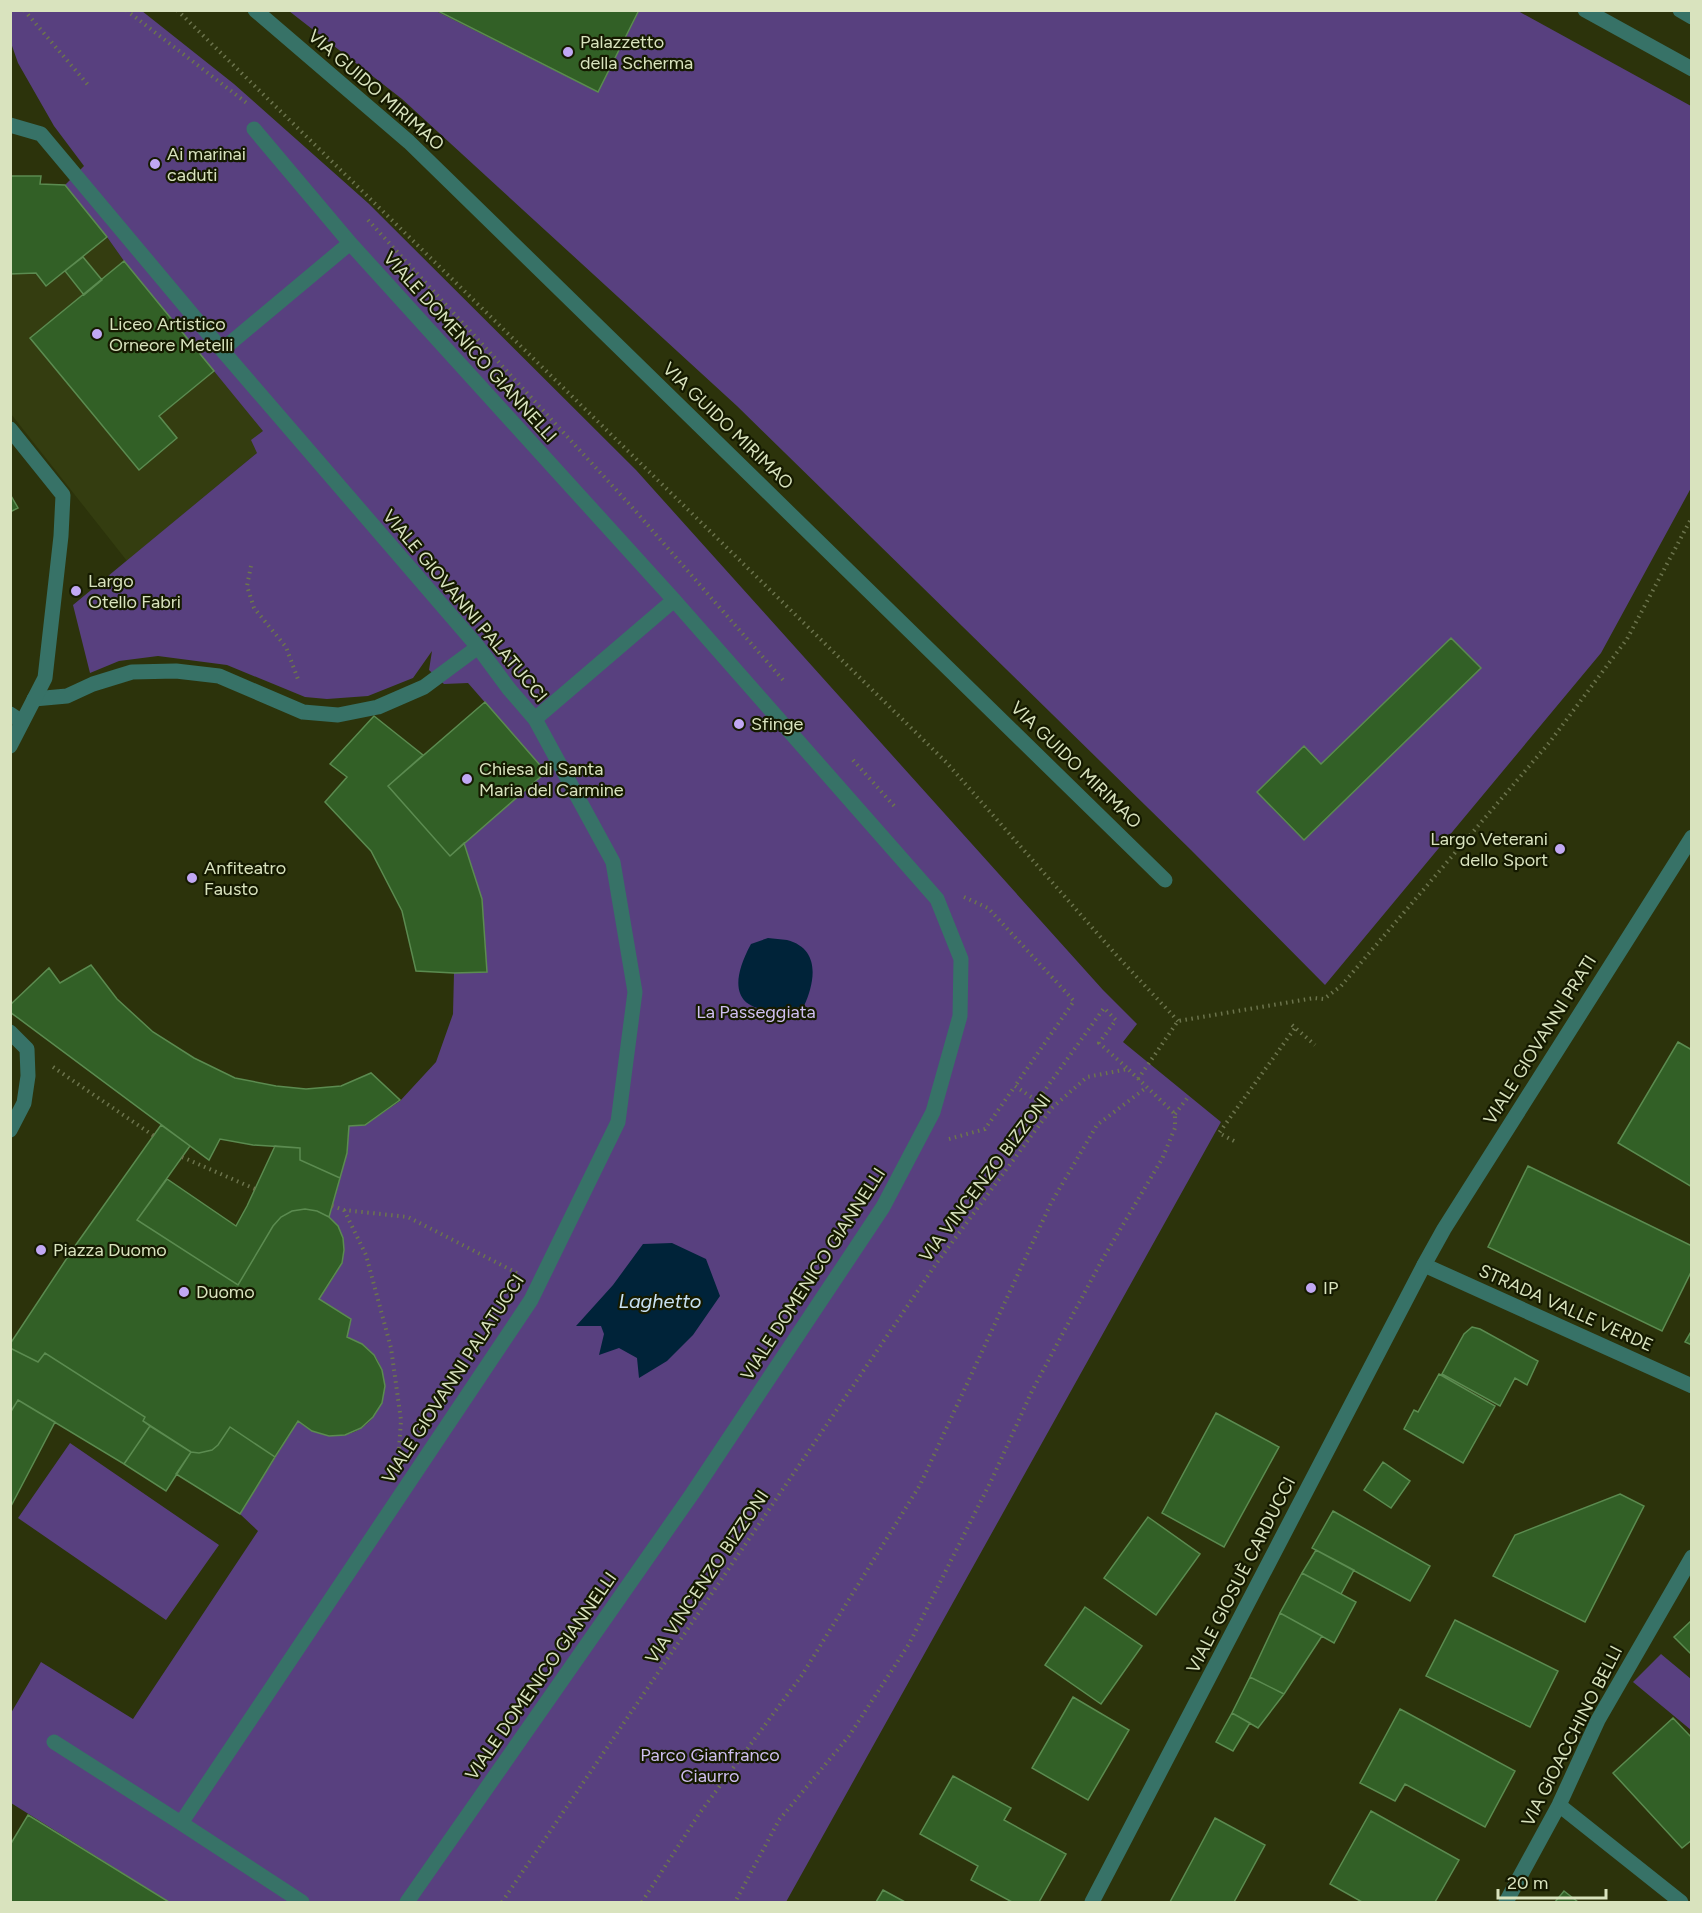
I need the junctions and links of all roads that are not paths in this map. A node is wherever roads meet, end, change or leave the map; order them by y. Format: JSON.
{"nodes":[{"id":1,"x":255,"y":10,"type":"edge"},
{"id":2,"x":1585,"y":10,"type":"edge"},
{"id":3,"x":1680,"y":10,"type":"edge"},
{"id":4,"x":1692,"y":17,"type":"edge"},
{"id":5,"x":1692,"y":69,"type":"edge"},
{"id":6,"x":10,"y":125,"type":"edge"},
{"id":7,"x":254,"y":129,"type":"dead end"},
{"id":8,"x":350,"y":243,"type":"junction"},
{"id":9,"x":222,"y":350,"type":"junction"},
{"id":10,"x":10,"y":429,"type":"edge"},
{"id":11,"x":674,"y":600,"type":"junction"},
{"id":12,"x":478,"y":648,"type":"junction"},
{"id":13,"x":34,"y":699,"type":"junction"},
{"id":14,"x":16,"y":718,"type":"edge"},
{"id":15,"x":535,"y":719,"type":"junction"},
{"id":16,"x":10,"y":746,"type":"edge"},
{"id":17,"x":1692,"y":837,"type":"edge"},
{"id":18,"x":1165,"y":880,"type":"dead end"},
{"id":19,"x":10,"y":1032,"type":"edge"},
{"id":20,"x":10,"y":1130,"type":"edge"},
{"id":21,"x":1424,"y":1265,"type":"junction"},
{"id":22,"x":1692,"y":1386,"type":"edge"},
{"id":23,"x":1692,"y":1557,"type":"edge"},
{"id":24,"x":54,"y":1742,"type":"dead end"},
{"id":25,"x":1559,"y":1805,"type":"junction"},
{"id":26,"x":181,"y":1823,"type":"junction"},
{"id":27,"x":302,"y":1902,"type":"edge"},
{"id":28,"x":407,"y":1902,"type":"edge"},
{"id":29,"x":1092,"y":1902,"type":"edge"},
{"id":30,"x":1506,"y":1902,"type":"edge"},
{"id":31,"x":1681,"y":1902,"type":"edge"}],
"edges":[{"from":1,"to":18,"type":"street","name":"VIA GUIDO MIRIMAO"},
{"from":2,"to":5,"type":"street"},
{"from":3,"to":4,"type":"street"},
{"from":6,"to":9,"type":"street","name":"VIALE GIOVANNI PALATUCCI"},
{"from":7,"to":8,"type":"street","name":"VIALE DOMENICO GIANNELLI"},
{"from":8,"to":9,"type":"street"},
{"from":8,"to":11,"type":"street","name":"VIALE DOMENICO GIANNELLI"},
{"from":9,"to":12,"type":"street","name":"VIALE GIOVANNI PALATUCCI"},
{"from":10,"to":13,"type":"street"},
{"from":11,"to":15,"type":"street"},
{"from":11,"to":28,"type":"street","name":"VIALE DOMENICO GIANNELLI"},
{"from":12,"to":13,"type":"street"},
{"from":12,"to":15,"type":"street","name":"VIALE GIOVANNI PALATUCCI"},
{"from":13,"to":14,"type":"street"},
{"from":14,"to":16,"type":"street"},
{"from":15,"to":26,"type":"street","name":"VIALE GIOVANNI PALATUCCI"},
{"from":17,"to":21,"type":"street","name":"VIALE GIOVANNI PRATI"},
{"from":19,"to":20,"type":"street"},
{"from":21,"to":22,"type":"street","name":"STRADA VALLE VERDE"},
{"from":21,"to":29,"type":"street","name":"VIALE GIOSUÈ CARDUCCI"},
{"from":23,"to":25,"type":"street","name":"VIA GIOACCHINO BELLI"},
{"from":24,"to":26,"type":"street"},
{"from":25,"to":30,"type":"street","name":"VIA GIOACCHINO BELLI"},
{"from":25,"to":31,"type":"street"},
{"from":26,"to":27,"type":"street"}]}
